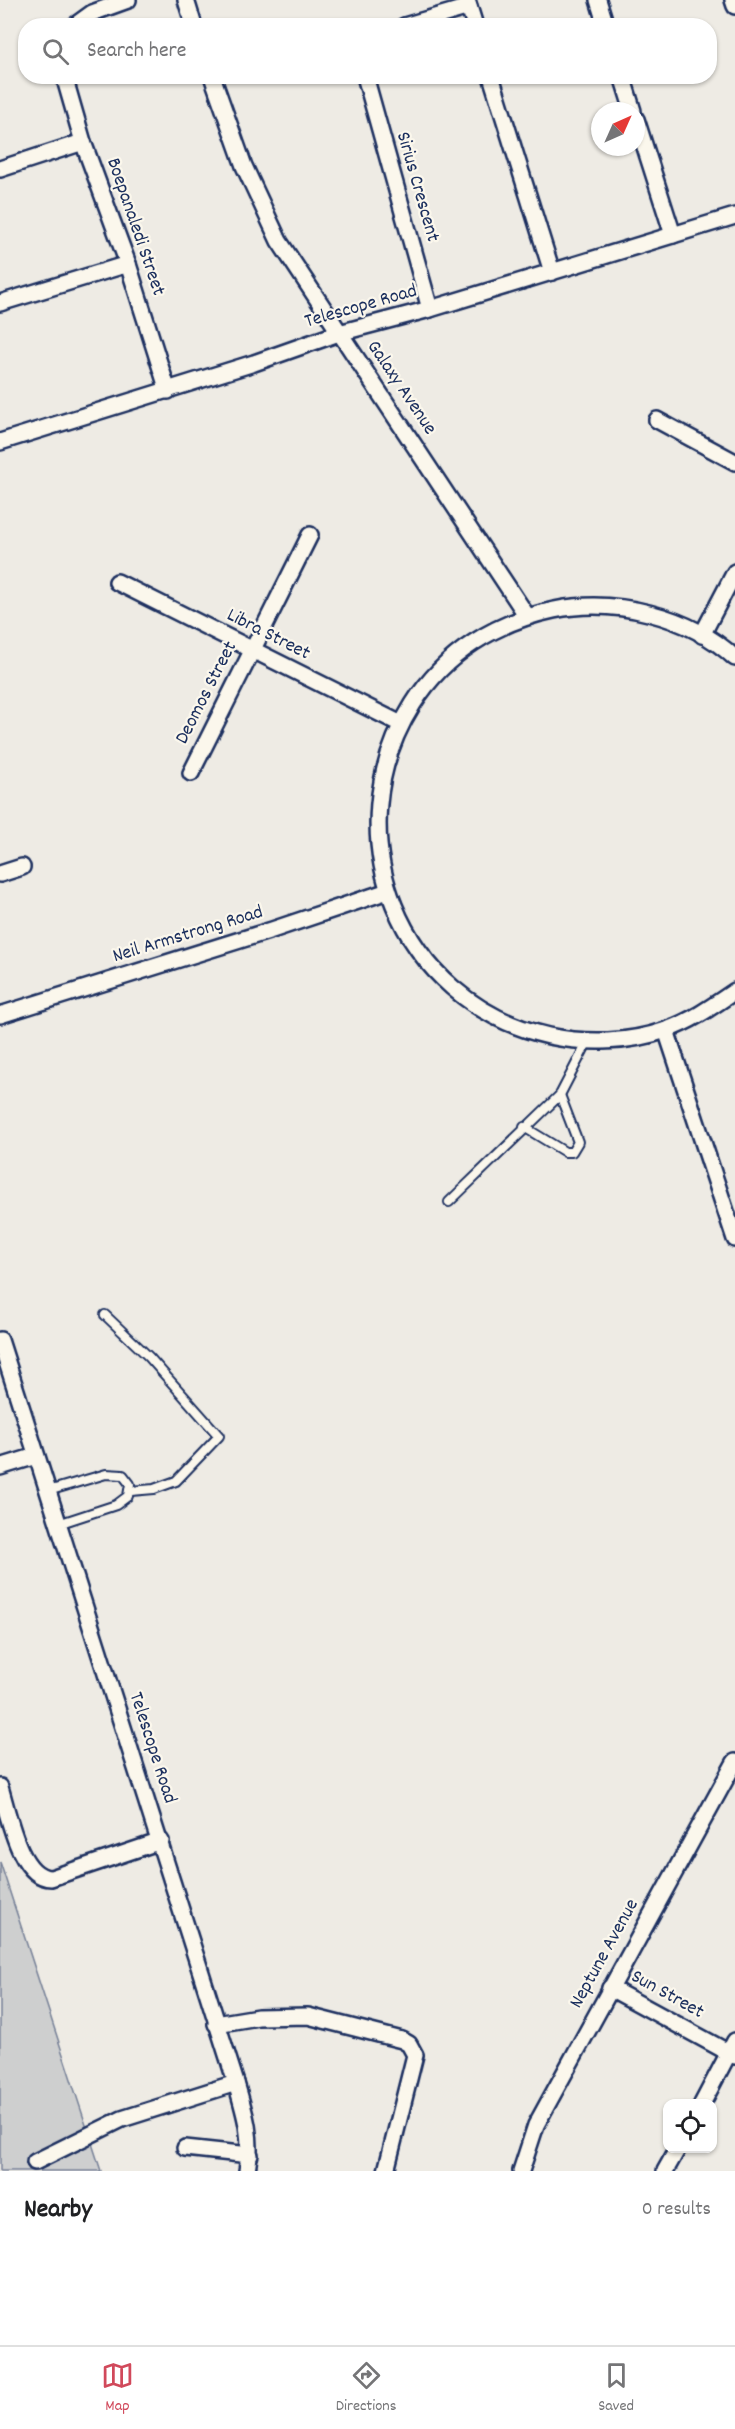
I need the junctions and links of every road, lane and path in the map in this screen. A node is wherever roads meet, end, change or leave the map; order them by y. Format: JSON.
{"nodes":[{"id":1,"x":128,"y":0,"type":"edge"},
{"id":2,"x":186,"y":0,"type":"edge"},
{"id":3,"x":597,"y":0,"type":"edge"},
{"id":4,"x":733,"y":0,"type":"edge"},
{"id":5,"x":468,"y":4,"type":"edge"},
{"id":6,"x":735,"y":6,"type":"edge"},
{"id":7,"x":85,"y":18,"type":"edge"},
{"id":8,"x":192,"y":18,"type":"edge"},
{"id":9,"x":427,"y":18,"type":"edge"},
{"id":10,"x":603,"y":18,"type":"edge"},
{"id":11,"x":66,"y":84,"type":"edge"},
{"id":12,"x":215,"y":84,"type":"edge"},
{"id":13,"x":366,"y":84,"type":"edge"},
{"id":14,"x":493,"y":84,"type":"edge"},
{"id":15,"x":625,"y":84,"type":"edge"},
{"id":16,"x":630,"y":102,"type":"edge"},
{"id":17,"x":83,"y":142,"type":"junction"},
{"id":18,"x":645,"y":147,"type":"edge"},
{"id":19,"x":0,"y":169,"type":"edge"},
{"id":20,"x":735,"y":216,"type":"edge"},
{"id":21,"x":673,"y":235,"type":"junction"},
{"id":22,"x":128,"y":264,"type":"junction"},
{"id":23,"x":552,"y":272,"type":"junction"},
{"id":24,"x":0,"y":303,"type":"edge"},
{"id":25,"x":430,"y":309,"type":"junction"},
{"id":26,"x":339,"y":333,"type":"junction"},
{"id":27,"x":168,"y":391,"type":"junction"},
{"id":28,"x":657,"y":420,"type":"dead end"},
{"id":29,"x":0,"y":442,"type":"edge"},
{"id":30,"x":735,"y":462,"type":"edge"},
{"id":31,"x":310,"y":535,"type":"dead end"},
{"id":32,"x":735,"y":572,"type":"edge"},
{"id":33,"x":117,"y":582,"type":"dead end"},
{"id":34,"x":527,"y":616,"type":"junction"},
{"id":35,"x":702,"y":635,"type":"junction"},
{"id":36,"x":252,"y":651,"type":"junction"},
{"id":37,"x":735,"y":658,"type":"edge"},
{"id":38,"x":400,"y":724,"type":"junction"},
{"id":39,"x":191,"y":773,"type":"dead end"},
{"id":40,"x":22,"y":867,"type":"dead end"},
{"id":41,"x":0,"y":874,"type":"edge"},
{"id":42,"x":388,"y":891,"type":"junction"},
{"id":43,"x":735,"y":991,"type":"edge"},
{"id":44,"x":0,"y":1015,"type":"edge"},
{"id":45,"x":666,"y":1030,"type":"junction"},
{"id":46,"x":588,"y":1041,"type":"junction"},
{"id":47,"x":560,"y":1095,"type":"junction"},
{"id":48,"x":524,"y":1127,"type":"junction"},
{"id":49,"x":449,"y":1202,"type":"dead end"},
{"id":50,"x":735,"y":1239,"type":"edge"},
{"id":51,"x":105,"y":1314,"type":"dead end"},
{"id":52,"x":0,"y":1340,"type":"edge"},
{"id":53,"x":36,"y":1456,"type":"junction"},
{"id":54,"x":0,"y":1467,"type":"edge"},
{"id":55,"x":48,"y":1491,"type":"junction"},
{"id":56,"x":131,"y":1491,"type":"junction"},
{"id":57,"x":58,"y":1525,"type":"junction"},
{"id":58,"x":735,"y":1762,"type":"edge"},
{"id":59,"x":0,"y":1787,"type":"edge"},
{"id":60,"x":161,"y":1841,"type":"junction"},
{"id":61,"x":610,"y":1988,"type":"junction"},
{"id":62,"x":216,"y":2024,"type":"junction"},
{"id":63,"x":733,"y":2050,"type":"edge"},
{"id":64,"x":236,"y":2083,"type":"junction"},
{"id":65,"x":704,"y":2099,"type":"edge"},
{"id":66,"x":185,"y":2148,"type":"dead end"},
{"id":67,"x":675,"y":2153,"type":"edge"},
{"id":68,"x":250,"y":2155,"type":"junction"},
{"id":69,"x":35,"y":2162,"type":"dead end"},
{"id":70,"x":247,"y":2171,"type":"edge"},
{"id":71,"x":386,"y":2171,"type":"edge"},
{"id":72,"x":521,"y":2171,"type":"edge"},
{"id":73,"x":665,"y":2171,"type":"edge"}],
"edges":[{"from":1,"to":7,"type":"street"},
{"from":2,"to":8,"type":"street"},
{"from":3,"to":10,"type":"street"},
{"from":4,"to":6,"type":"street"},
{"from":5,"to":9,"type":"street"},
{"from":11,"to":17,"type":"street","name":"Boepanaledi Street"},
{"from":12,"to":26,"type":"street","name":"Galaxy Avenue"},
{"from":13,"to":25,"type":"street","name":"Sirius Crescent"},
{"from":14,"to":23,"type":"street"},
{"from":15,"to":16,"type":"street"},
{"from":17,"to":19,"type":"street"},
{"from":17,"to":22,"type":"street","name":"Boepanaledi Street"},
{"from":18,"to":21,"type":"street"},
{"from":20,"to":21,"type":"street","name":"Telescope Road"},
{"from":21,"to":23,"type":"street","name":"Telescope Road"},
{"from":22,"to":24,"type":"street"},
{"from":22,"to":27,"type":"street","name":"Boepanaledi Street"},
{"from":23,"to":25,"type":"street","name":"Telescope Road"},
{"from":25,"to":26,"type":"street","name":"Telescope Road"},
{"from":26,"to":27,"type":"street","name":"Telescope Road"},
{"from":26,"to":34,"type":"street","name":"Galaxy Avenue"},
{"from":27,"to":29,"type":"street","name":"Telescope Road"},
{"from":28,"to":30,"type":"street"},
{"from":31,"to":36,"type":"street","name":"Deomos Street"},
{"from":32,"to":35,"type":"street"},
{"from":33,"to":36,"type":"street","name":"Libra Street"},
{"from":34,"to":35,"type":"street"},
{"from":34,"to":38,"type":"street"},
{"from":35,"to":37,"type":"street"},
{"from":36,"to":38,"type":"street","name":"Libra Street"},
{"from":36,"to":39,"type":"street","name":"Deomos Street"},
{"from":38,"to":42,"type":"street"},
{"from":40,"to":41,"type":"street"},
{"from":42,"to":44,"type":"street","name":"Neil Armstrong Road"},
{"from":42,"to":46,"type":"street"},
{"from":43,"to":45,"type":"street"},
{"from":45,"to":46,"type":"street"},
{"from":45,"to":50,"type":"street"},
{"from":46,"to":47,"type":"lane"},
{"from":47,"to":48,"type":"lane"},
{"from":47,"to":48,"type":"lane"},
{"from":48,"to":49,"type":"lane"},
{"from":51,"to":56,"type":"lane"},
{"from":52,"to":53,"type":"street","name":"Telescope Road"},
{"from":53,"to":54,"type":"street"},
{"from":53,"to":55,"type":"street","name":"Telescope Road"},
{"from":55,"to":56,"type":"lane"},
{"from":55,"to":57,"type":"street","name":"Telescope Road"},
{"from":56,"to":57,"type":"lane"},
{"from":57,"to":60,"type":"street","name":"Telescope Road"},
{"from":58,"to":61,"type":"street","name":"Neptune Avenue"},
{"from":59,"to":60,"type":"street"},
{"from":60,"to":62,"type":"street","name":"Telescope Road"},
{"from":61,"to":63,"type":"street","name":"Sun Street"},
{"from":61,"to":72,"type":"street","name":"Neptune Avenue"},
{"from":62,"to":64,"type":"street","name":"Telescope Road"},
{"from":62,"to":71,"type":"street"},
{"from":63,"to":65,"type":"street"},
{"from":64,"to":68,"type":"street","name":"Telescope Road"},
{"from":64,"to":69,"type":"street"},
{"from":66,"to":68,"type":"street"},
{"from":67,"to":73,"type":"street"},
{"from":68,"to":70,"type":"street","name":"Telescope Road"}]}
